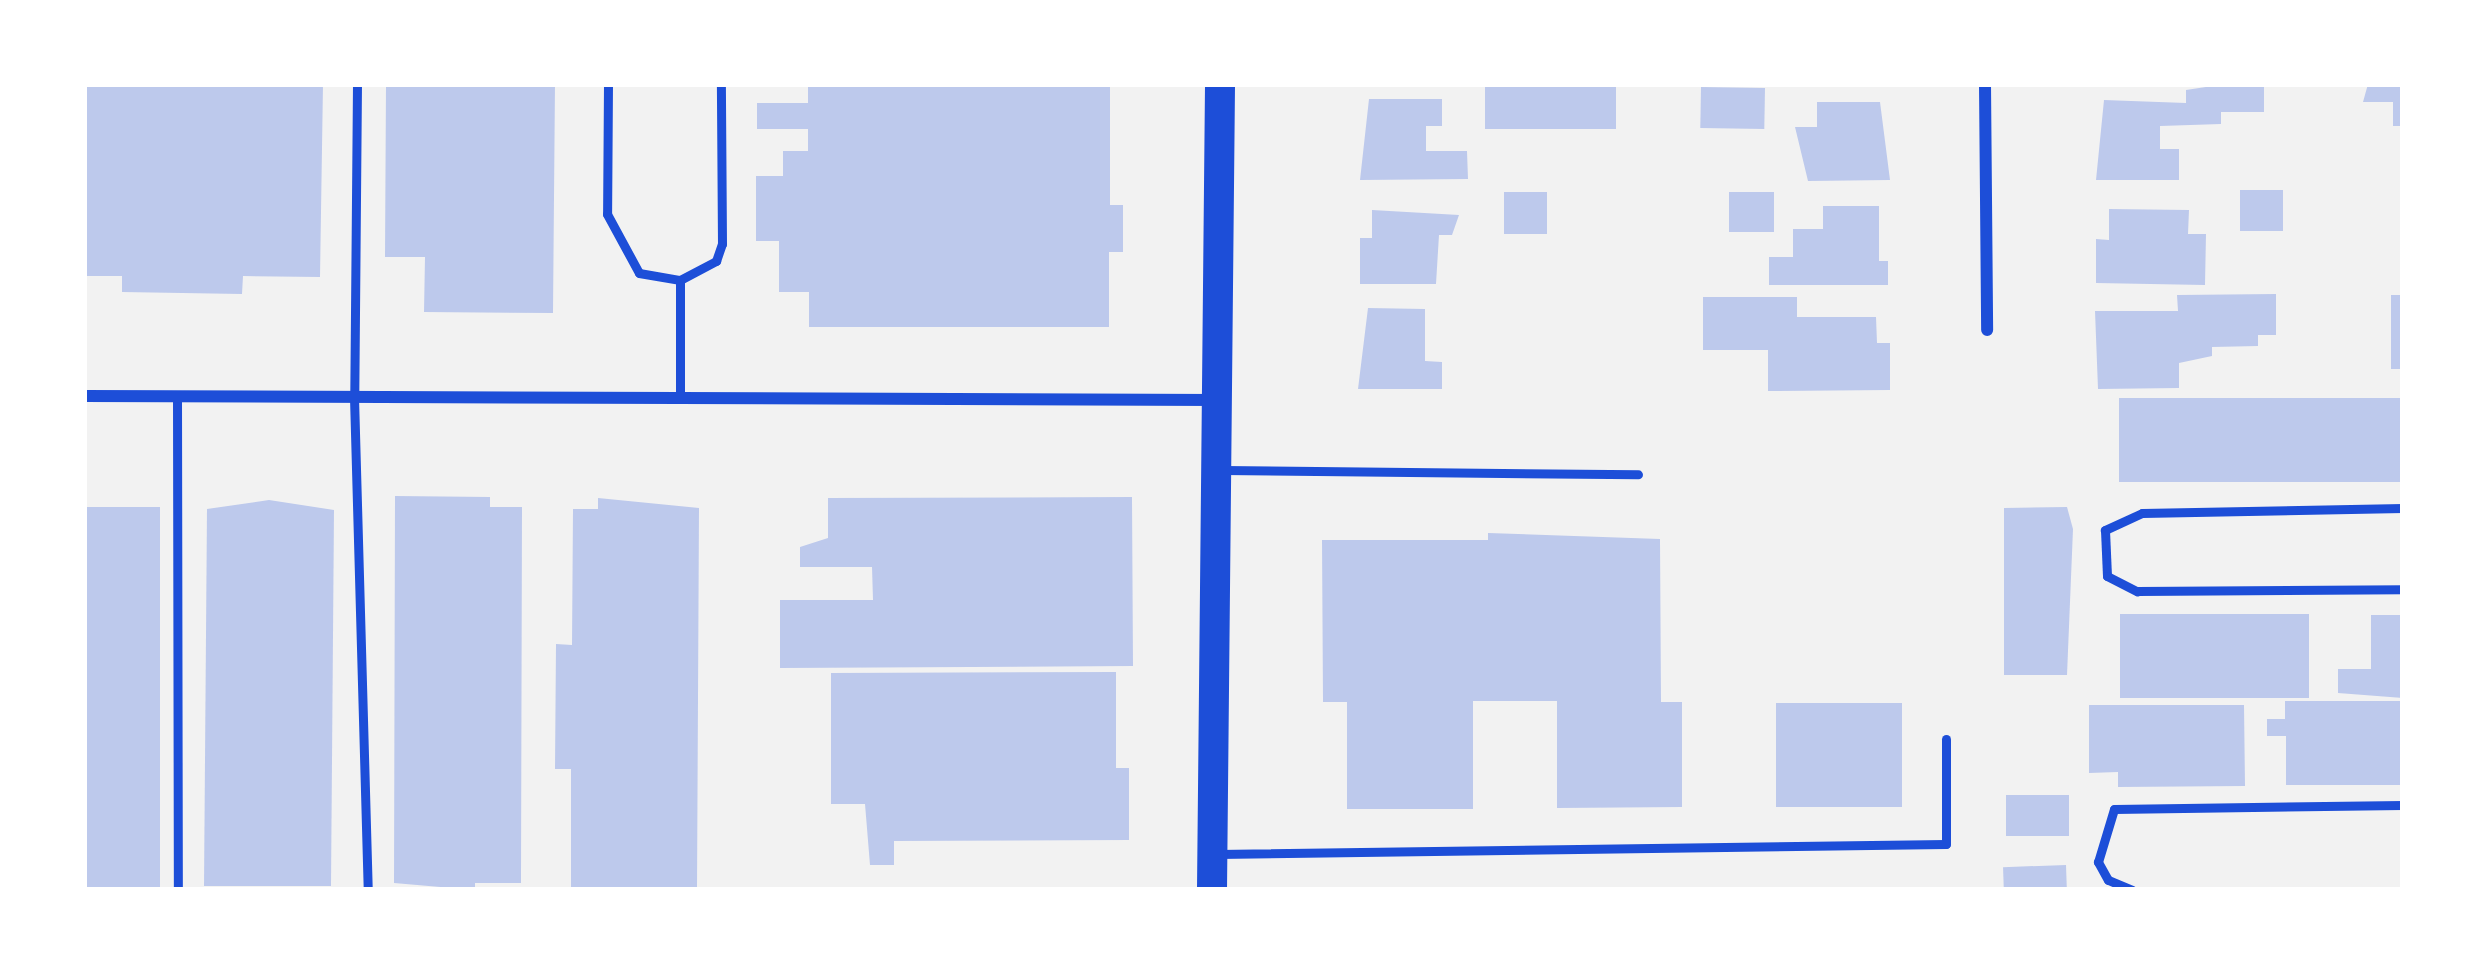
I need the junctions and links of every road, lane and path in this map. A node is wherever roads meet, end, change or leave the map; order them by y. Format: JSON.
{"nodes":[{"id":1,"x":357,"y":84,"type":"edge"},
{"id":2,"x":608,"y":84,"type":"edge"},
{"id":3,"x":721,"y":84,"type":"edge"},
{"id":4,"x":1220,"y":84,"type":"edge"},
{"id":5,"x":1985,"y":84,"type":"edge"},
{"id":6,"x":680,"y":280,"type":"junction"},
{"id":7,"x":1987,"y":330,"type":"dead end"},
{"id":8,"x":84,"y":396,"type":"edge"},
{"id":9,"x":177,"y":396,"type":"junction"},
{"id":10,"x":354,"y":397,"type":"junction"},
{"id":11,"x":680,"y":398,"type":"junction"},
{"id":12,"x":1218,"y":400,"type":"junction"},
{"id":13,"x":1218,"y":470,"type":"junction"},
{"id":14,"x":1638,"y":474,"type":"dead end"},
{"id":15,"x":2403,"y":508,"type":"edge"},
{"id":16,"x":2403,"y":589,"type":"edge"},
{"id":17,"x":1946,"y":740,"type":"dead end"},
{"id":18,"x":2403,"y":806,"type":"edge"},
{"id":19,"x":1213,"y":854,"type":"junction"},
{"id":20,"x":178,"y":890,"type":"edge"},
{"id":21,"x":368,"y":890,"type":"edge"},
{"id":22,"x":1212,"y":890,"type":"edge"},
{"id":23,"x":2132,"y":890,"type":"edge"}],
"edges":[{"from":1,"to":10,"type":"lane"},
{"from":2,"to":6,"type":"lane"},
{"from":3,"to":6,"type":"lane"},
{"from":4,"to":12,"type":"main road"},
{"from":5,"to":7,"type":"street"},
{"from":6,"to":11,"type":"lane"},
{"from":8,"to":9,"type":"street"},
{"from":9,"to":10,"type":"street"},
{"from":9,"to":20,"type":"lane"},
{"from":10,"to":11,"type":"street"},
{"from":10,"to":21,"type":"lane"},
{"from":11,"to":12,"type":"street"},
{"from":12,"to":13,"type":"main road"},
{"from":13,"to":14,"type":"lane"},
{"from":13,"to":19,"type":"main road"},
{"from":15,"to":16,"type":"lane"},
{"from":17,"to":19,"type":"lane"},
{"from":18,"to":23,"type":"lane"},
{"from":19,"to":22,"type":"main road"}]}
